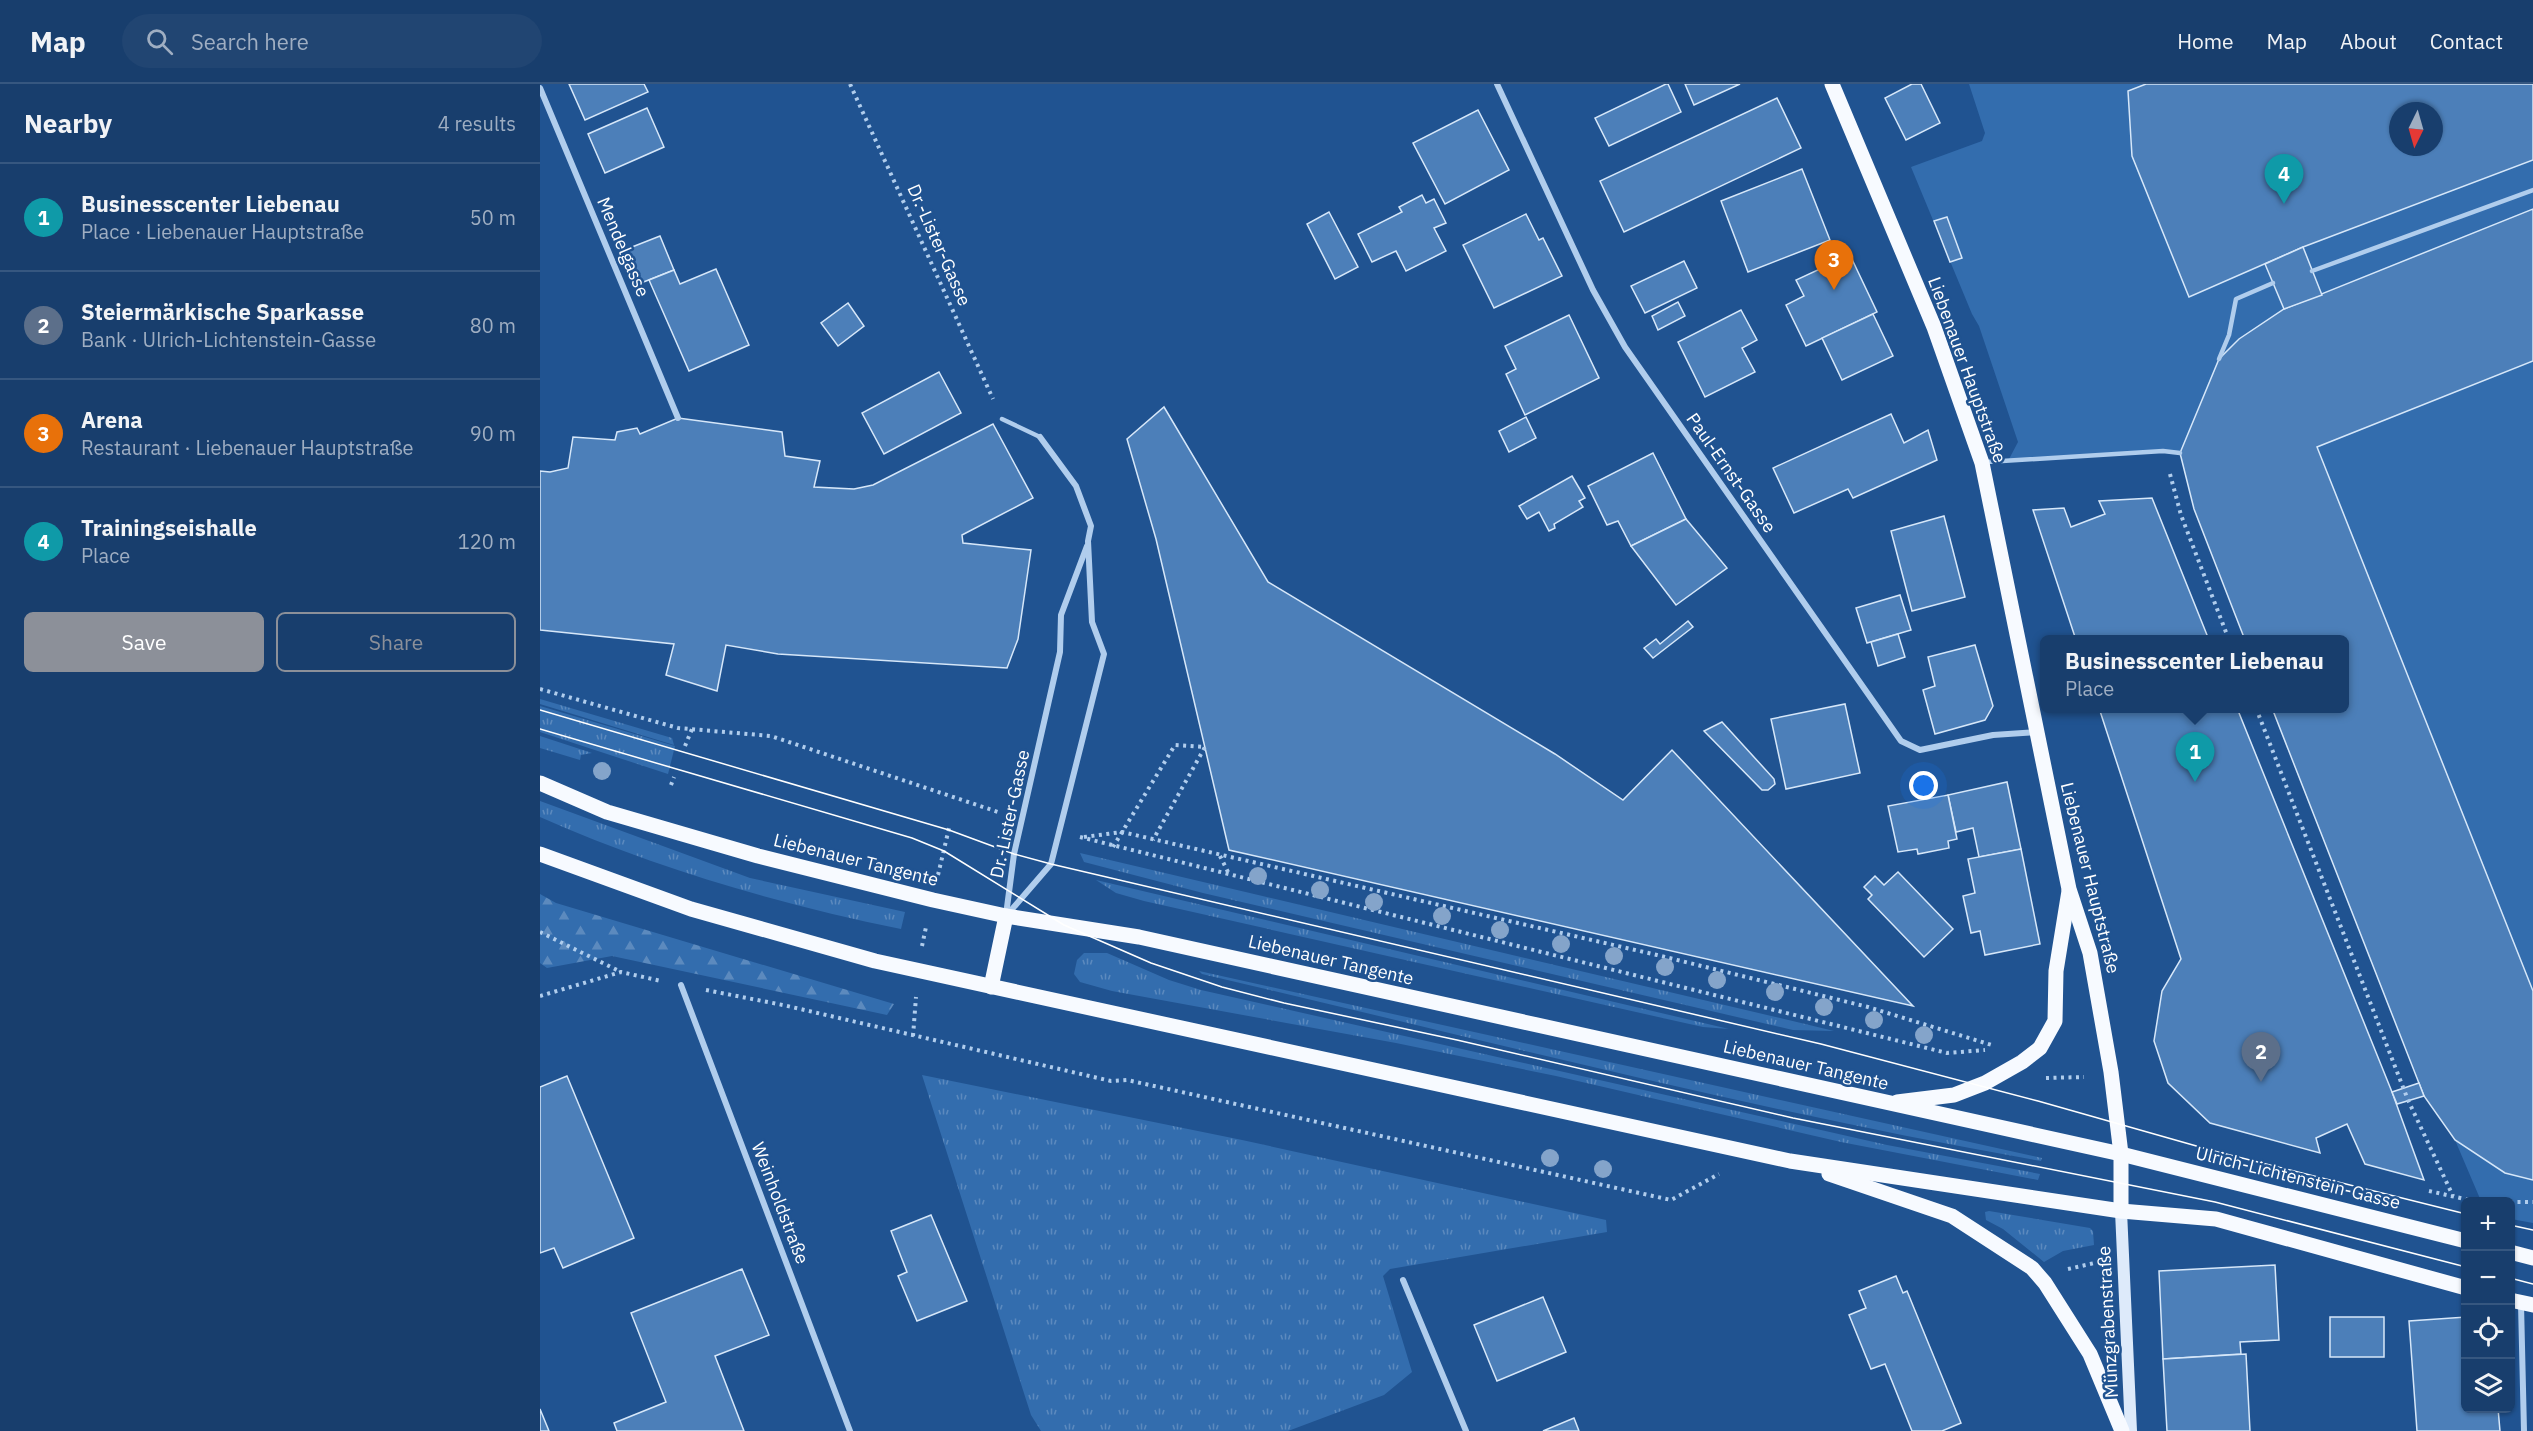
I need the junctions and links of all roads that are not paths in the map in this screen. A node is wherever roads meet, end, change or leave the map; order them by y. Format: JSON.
{"nodes":[{"id":1,"x":1497,"y":84,"type":"edge"},
{"id":2,"x":1832,"y":84,"type":"edge"},
{"id":3,"x":540,"y":88,"type":"edge"},
{"id":4,"x":2533,"y":190,"type":"edge"},
{"id":5,"x":2312,"y":271,"type":"dead end"},
{"id":6,"x":2273,"y":283,"type":"dead end"},
{"id":7,"x":2219,"y":359,"type":"dead end"},
{"id":8,"x":678,"y":418,"type":"dead end"},
{"id":9,"x":1002,"y":419,"type":"road end"},
{"id":10,"x":1040,"y":437,"type":"joint"},
{"id":11,"x":2180,"y":453,"type":"dead end"},
{"id":12,"x":1982,"y":463,"type":"junction"},
{"id":13,"x":1088,"y":541,"type":"junction"},
{"id":14,"x":2036,"y":732,"type":"junction"},
{"id":15,"x":540,"y":783,"type":"edge"},
{"id":16,"x":540,"y":854,"type":"edge"},
{"id":17,"x":2069,"y":889,"type":"junction"},
{"id":18,"x":1006,"y":916,"type":"junction"},
{"id":19,"x":681,"y":985,"type":"road end"},
{"id":20,"x":992,"y":987,"type":"junction"},
{"id":21,"x":1885,"y":1103,"type":"junction"},
{"id":22,"x":2121,"y":1154,"type":"junction"},
{"id":23,"x":1790,"y":1161,"type":"junction"},
{"id":24,"x":2121,"y":1211,"type":"junction"},
{"id":25,"x":2461,"y":1240,"type":"edge"},
{"id":26,"x":2515,"y":1253,"type":"edge"},
{"id":27,"x":2533,"y":1258,"type":"edge"},
{"id":28,"x":1403,"y":1280,"type":"dead end"},
{"id":29,"x":2461,"y":1287,"type":"edge"},
{"id":30,"x":2522,"y":1303,"type":"edge"},
{"id":31,"x":850,"y":1431,"type":"edge"},
{"id":32,"x":1466,"y":1431,"type":"edge"},
{"id":33,"x":2122,"y":1431,"type":"edge"},
{"id":34,"x":2131,"y":1431,"type":"edge"},
{"id":35,"x":2524,"y":1431,"type":"edge"}],
"edges":[{"from":1,"to":14,"type":"street","name":"Paul-Ernst-Gasse"},
{"from":2,"to":12,"type":"main road","name":"Liebenauer Hauptstraße"},
{"from":3,"to":8,"type":"street","name":"Mendelgasse"},
{"from":4,"to":5,"type":"lane"},
{"from":6,"to":7,"type":"lane"},
{"from":9,"to":10,"type":"lane"},
{"from":10,"to":13,"type":"street","name":"Dr.-Lister-Gasse"},
{"from":11,"to":12,"type":"lane"},
{"from":12,"to":14,"type":"main road","name":"Liebenauer Hauptstraße"},
{"from":13,"to":18,"type":"street","name":"Dr.-Lister-Gasse"},
{"from":13,"to":18,"type":"street","name":"Dr.-Lister-Gasse"},
{"from":14,"to":17,"type":"main road","name":"Liebenauer Hauptstraße"},
{"from":15,"to":18,"type":"main road","name":"Liebenauer Tangente"},
{"from":16,"to":20,"type":"main road"},
{"from":17,"to":21,"type":"main road"},
{"from":17,"to":22,"type":"main road","name":"Liebenauer Hauptstraße"},
{"from":18,"to":20,"type":"main road"},
{"from":18,"to":21,"type":"main road","name":"Liebenauer Tangente"},
{"from":19,"to":31,"type":"street","name":"Weinholdstraße"},
{"from":20,"to":23,"type":"main road"},
{"from":21,"to":22,"type":"main road","name":"Liebenauer Tangente"},
{"from":22,"to":24,"type":"main road","name":"Liebenauer Hauptstraße"},
{"from":22,"to":25,"type":"main road","name":"Ulrich-Lichtenstein-Gasse"},
{"from":23,"to":24,"type":"main road"},
{"from":23,"to":33,"type":"main road"},
{"from":24,"to":29,"type":"main road"},
{"from":24,"to":34,"type":"main road","name":"Münzgrabenstraße"},
{"from":26,"to":27,"type":"main road"},
{"from":28,"to":32,"type":"street"},
{"from":30,"to":35,"type":"street"}]}
